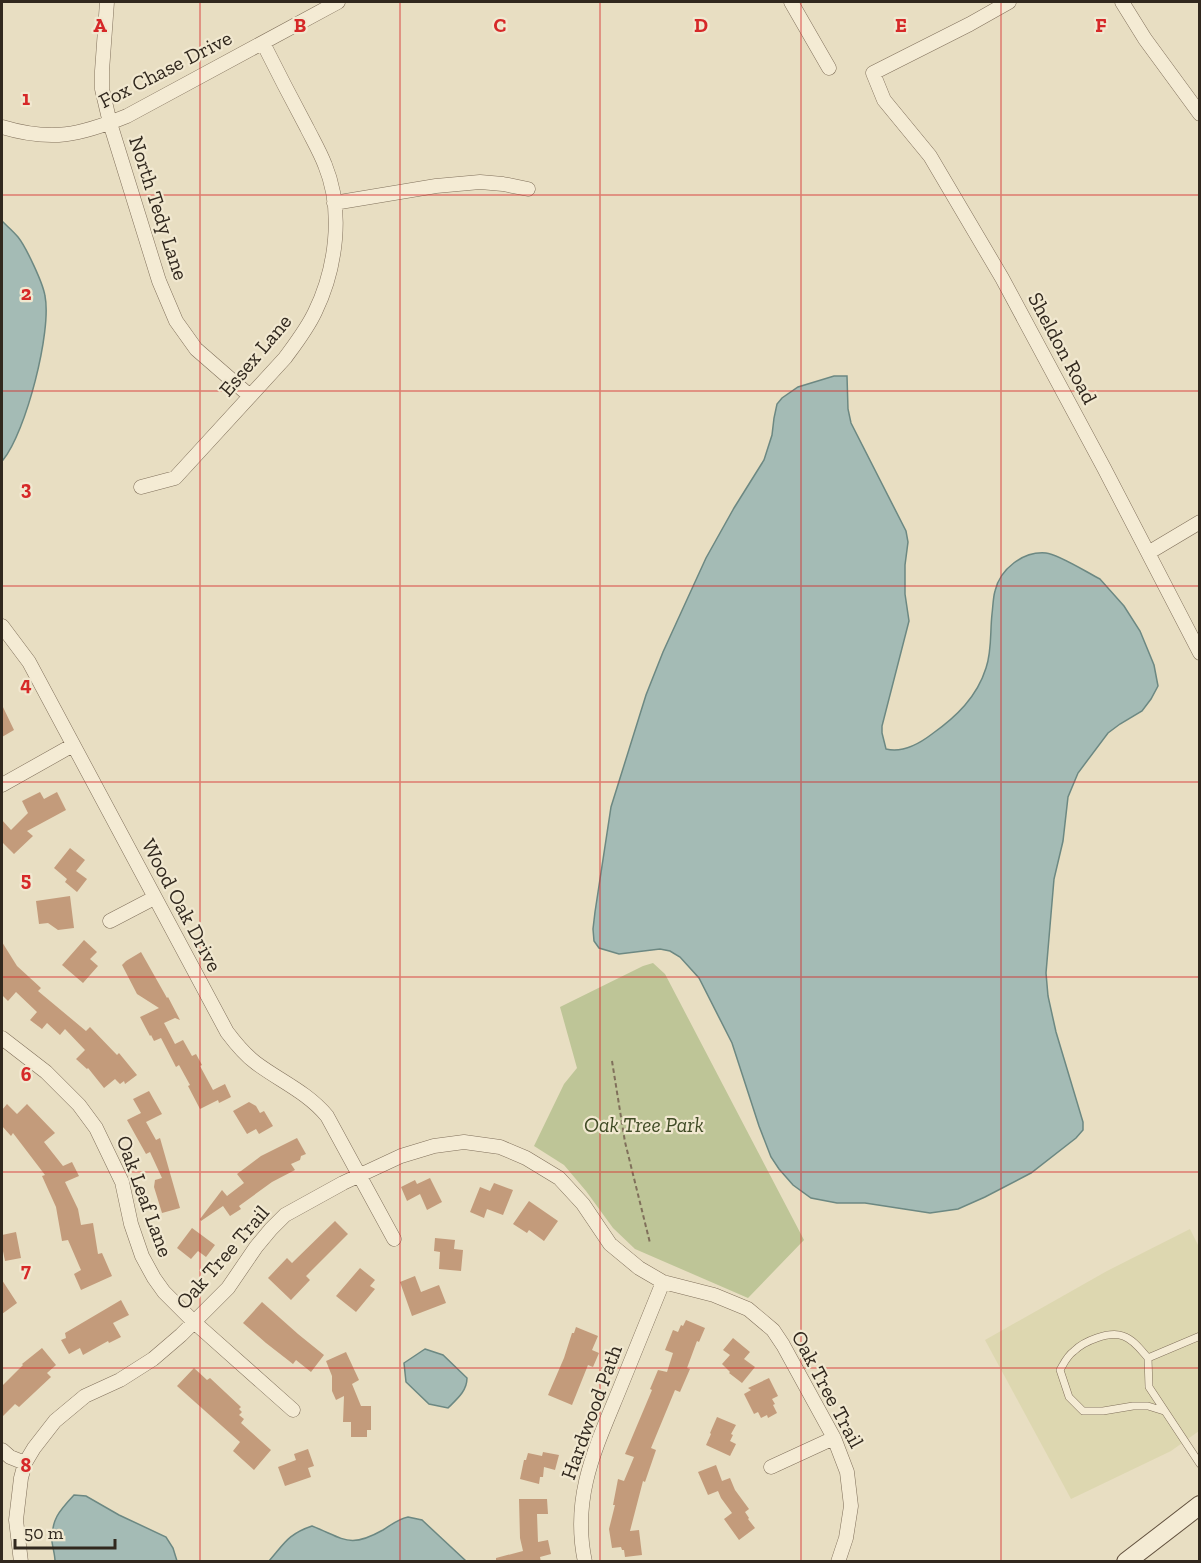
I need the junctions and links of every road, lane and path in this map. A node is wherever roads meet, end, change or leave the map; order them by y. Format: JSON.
{"nodes":[{"id":1,"x":107,"y":2,"type":"edge"},
{"id":2,"x":338,"y":2,"type":"edge"},
{"id":3,"x":791,"y":2,"type":"edge"},
{"id":4,"x":1009,"y":2,"type":"edge"},
{"id":5,"x":1122,"y":2,"type":"edge"},
{"id":6,"x":263,"y":42,"type":"junction"},
{"id":7,"x":829,"y":68,"type":"dead end"},
{"id":8,"x":1200,"y":114,"type":"edge"},
{"id":9,"x":110,"y":123,"type":"junction"},
{"id":10,"x":2,"y":127,"type":"edge"},
{"id":11,"x":528,"y":189,"type":"dead end"},
{"id":12,"x":334,"y":203,"type":"junction"},
{"id":13,"x":250,"y":396,"type":"junction"},
{"id":14,"x":141,"y":487,"type":"dead end"},
{"id":15,"x":1200,"y":522,"type":"edge"},
{"id":16,"x":1148,"y":553,"type":"junction"},
{"id":17,"x":2,"y":626,"type":"edge"},
{"id":18,"x":1200,"y":653,"type":"edge"},
{"id":19,"x":73,"y":745,"type":"junction"},
{"id":20,"x":2,"y":785,"type":"edge"},
{"id":21,"x":154,"y":898,"type":"junction"},
{"id":22,"x":110,"y":921,"type":"dead end"},
{"id":23,"x":2,"y":1038,"type":"edge"},
{"id":24,"x":612,"y":1062,"type":"dead end"},
{"id":25,"x":359,"y":1175,"type":"junction"},
{"id":26,"x":394,"y":1239,"type":"dead end"},
{"id":27,"x":651,"y":1244,"type":"dead end"},
{"id":28,"x":663,"y":1282,"type":"junction"},
{"id":29,"x":194,"y":1322,"type":"junction"},
{"id":30,"x":1200,"y":1336,"type":"edge"},
{"id":31,"x":1148,"y":1358,"type":"junction"},
{"id":32,"x":293,"y":1410,"type":"dead end"},
{"id":33,"x":1164,"y":1411,"type":"junction"},
{"id":34,"x":834,"y":1438,"type":"junction"},
{"id":35,"x":2,"y":1450,"type":"edge"},
{"id":36,"x":26,"y":1463,"type":"junction"},
{"id":37,"x":1200,"y":1464,"type":"edge"},
{"id":38,"x":771,"y":1467,"type":"dead end"},
{"id":39,"x":1200,"y":1505,"type":"edge"},
{"id":40,"x":21,"y":1562,"type":"edge"},
{"id":41,"x":585,"y":1562,"type":"edge"},
{"id":42,"x":838,"y":1562,"type":"edge"},
{"id":43,"x":1126,"y":1562,"type":"edge"}],
"edges":[{"from":1,"to":9,"type":"street","name":"North Tedy Lane"},
{"from":2,"to":6,"type":"street","name":"Fox Chase Drive"},
{"from":3,"to":7,"type":"street"},
{"from":4,"to":16,"type":"street","name":"Sheldon Road"},
{"from":5,"to":8,"type":"street"},
{"from":6,"to":9,"type":"street","name":"Fox Chase Drive"},
{"from":6,"to":12,"type":"street","name":"Essex Lane"},
{"from":9,"to":10,"type":"street","name":"Fox Chase Drive"},
{"from":9,"to":13,"type":"street","name":"North Tedy Lane"},
{"from":11,"to":12,"type":"street"},
{"from":12,"to":13,"type":"street","name":"Essex Lane"},
{"from":13,"to":14,"type":"street","name":"Essex Lane"},
{"from":15,"to":16,"type":"street"},
{"from":16,"to":18,"type":"street","name":"Sheldon Road"},
{"from":17,"to":19,"type":"street","name":"Wood Oak Drive"},
{"from":19,"to":20,"type":"street"},
{"from":19,"to":21,"type":"street","name":"Wood Oak Drive"},
{"from":21,"to":22,"type":"street"},
{"from":21,"to":25,"type":"street","name":"Wood Oak Drive"},
{"from":23,"to":29,"type":"street","name":"Oak Leaf Lane"},
{"from":24,"to":27,"type":"path"},
{"from":25,"to":26,"type":"street","name":"Wood Oak Drive"},
{"from":25,"to":28,"type":"street","name":"Oak Tree Trail"},
{"from":25,"to":29,"type":"street","name":"Oak Tree Trail"},
{"from":28,"to":34,"type":"street","name":"Oak Tree Trail"},
{"from":28,"to":41,"type":"street","name":"Hardwood Path"},
{"from":29,"to":32,"type":"street","name":"Oak Leaf Lane"},
{"from":29,"to":36,"type":"street","name":"Oak Tree Trail"},
{"from":30,"to":31,"type":"lane"},
{"from":31,"to":33,"type":"lane"},
{"from":31,"to":33,"type":"lane"},
{"from":33,"to":37,"type":"lane"},
{"from":34,"to":38,"type":"street"},
{"from":34,"to":42,"type":"street","name":"Oak Tree Trail"},
{"from":35,"to":36,"type":"street"},
{"from":36,"to":40,"type":"street","name":"Oak Tree Trail"},
{"from":39,"to":43,"type":"main road"}]}
